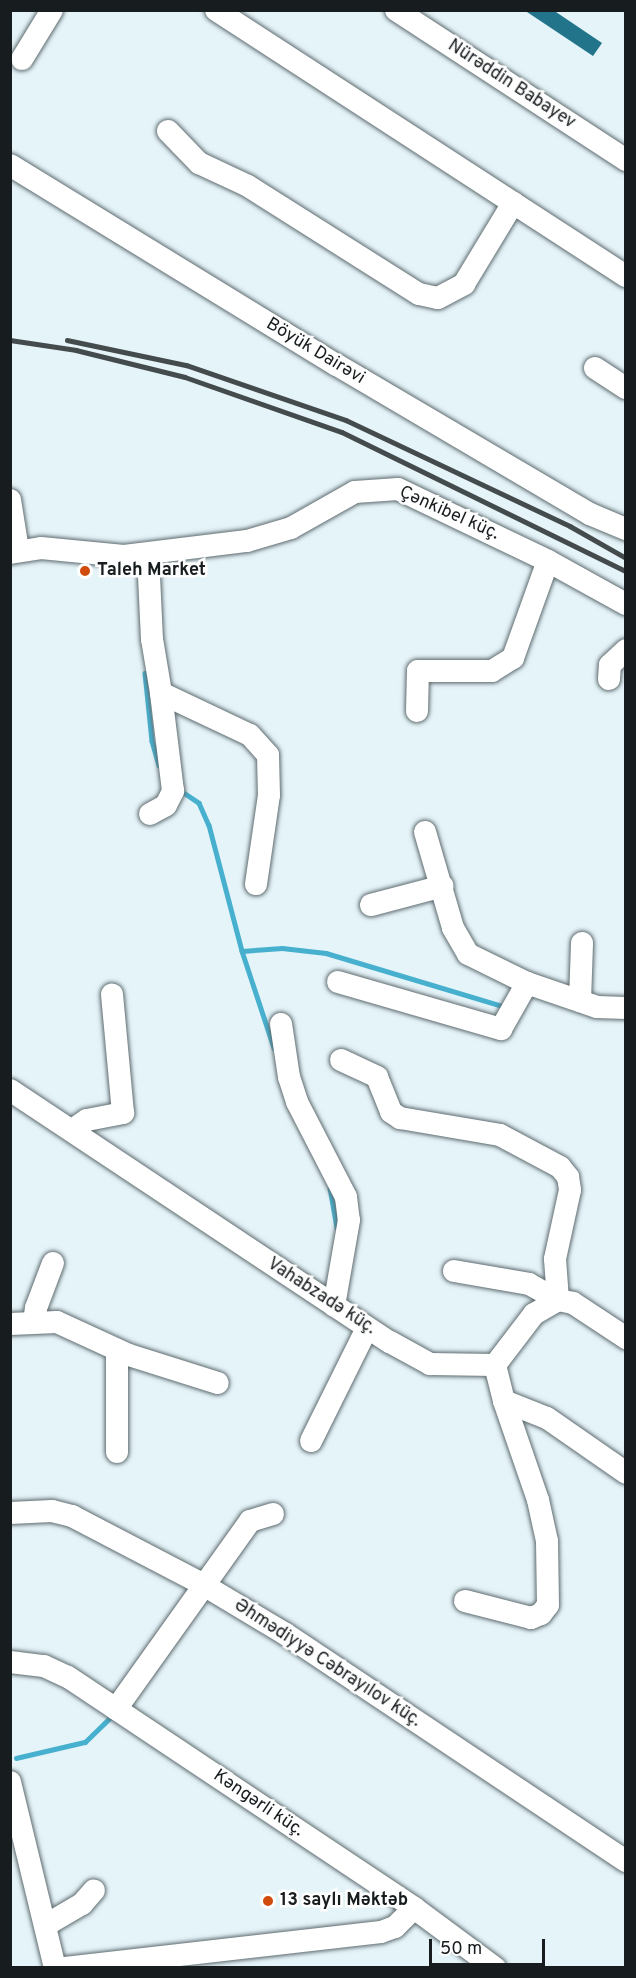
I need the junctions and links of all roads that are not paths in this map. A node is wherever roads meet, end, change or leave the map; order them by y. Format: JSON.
{"nodes":[{"id":1,"x":52,"y":10,"type":"edge"},
{"id":2,"x":216,"y":10,"type":"edge"},
{"id":3,"x":396,"y":10,"type":"edge"},
{"id":4,"x":22,"y":59,"type":"dead end"},
{"id":5,"x":168,"y":131,"type":"dead end"},
{"id":6,"x":626,"y":160,"type":"edge"},
{"id":7,"x":10,"y":165,"type":"edge"},
{"id":8,"x":513,"y":203,"type":"junction"},
{"id":9,"x":626,"y":276,"type":"edge"},
{"id":10,"x":595,"y":368,"type":"dead end"},
{"id":11,"x":626,"y":388,"type":"edge"},
{"id":12,"x":10,"y":500,"type":"edge"},
{"id":13,"x":623,"y":522,"type":"edge"},
{"id":14,"x":13,"y":550,"type":"edge"},
{"id":15,"x":148,"y":555,"type":"junction"},
{"id":16,"x":548,"y":561,"type":"junction"},
{"id":17,"x":626,"y":604,"type":"edge"},
{"id":18,"x":626,"y":650,"type":"edge"},
{"id":19,"x":609,"y":679,"type":"dead end"},
{"id":20,"x":161,"y":693,"type":"junction"},
{"id":21,"x":417,"y":711,"type":"dead end"},
{"id":22,"x":150,"y":814,"type":"dead end"},
{"id":23,"x":426,"y":832,"type":"dead end"},
{"id":24,"x":256,"y":884,"type":"dead end"},
{"id":25,"x":443,"y":886,"type":"junction"},
{"id":26,"x":371,"y":905,"type":"dead end"},
{"id":27,"x":582,"y":943,"type":"dead end"},
{"id":28,"x":338,"y":982,"type":"dead end"},
{"id":29,"x":527,"y":983,"type":"junction"},
{"id":30,"x":112,"y":995,"type":"dead end"},
{"id":31,"x":580,"y":1001,"type":"junction"},
{"id":32,"x":626,"y":1008,"type":"edge"},
{"id":33,"x":281,"y":1024,"type":"dead end"},
{"id":34,"x":341,"y":1060,"type":"dead end"},
{"id":35,"x":10,"y":1090,"type":"edge"},
{"id":36,"x":72,"y":1130,"type":"junction"},
{"id":37,"x":52,"y":1263,"type":"dead end"},
{"id":38,"x":454,"y":1271,"type":"dead end"},
{"id":39,"x":558,"y":1300,"type":"junction"},
{"id":40,"x":334,"y":1306,"type":"junction"},
{"id":41,"x":34,"y":1322,"type":"junction"},
{"id":42,"x":10,"y":1324,"type":"edge"},
{"id":43,"x":367,"y":1328,"type":"junction"},
{"id":44,"x":626,"y":1338,"type":"edge"},
{"id":45,"x":117,"y":1350,"type":"junction"},
{"id":46,"x":495,"y":1365,"type":"junction"},
{"id":47,"x":218,"y":1383,"type":"dead end"},
{"id":48,"x":504,"y":1401,"type":"junction"},
{"id":49,"x":311,"y":1441,"type":"dead end"},
{"id":50,"x":117,"y":1452,"type":"dead end"},
{"id":51,"x":626,"y":1473,"type":"edge"},
{"id":52,"x":10,"y":1513,"type":"edge"},
{"id":53,"x":273,"y":1514,"type":"dead end"},
{"id":54,"x":202,"y":1584,"type":"junction"},
{"id":55,"x":465,"y":1601,"type":"dead end"},
{"id":56,"x":10,"y":1662,"type":"edge"},
{"id":57,"x":116,"y":1709,"type":"junction"},
{"id":58,"x":11,"y":1783,"type":"edge"},
{"id":59,"x":626,"y":1861,"type":"edge"},
{"id":60,"x":94,"y":1890,"type":"dead end"},
{"id":61,"x":414,"y":1908,"type":"junction"},
{"id":62,"x":46,"y":1925,"type":"junction"},
{"id":63,"x":55,"y":1968,"type":"edge"},
{"id":64,"x":65,"y":1968,"type":"edge"},
{"id":65,"x":495,"y":1968,"type":"edge"}],
"edges":[{"from":1,"to":4,"type":"street"},
{"from":2,"to":8,"type":"street"},
{"from":3,"to":6,"type":"street","name":"Nürəddin Babayev"},
{"from":5,"to":8,"type":"street"},
{"from":7,"to":13,"type":"street","name":"Böyük Dairəvi"},
{"from":8,"to":9,"type":"street"},
{"from":10,"to":11,"type":"street"},
{"from":12,"to":14,"type":"street"},
{"from":14,"to":15,"type":"street","name":"Çənkibel küç."},
{"from":15,"to":16,"type":"street","name":"Çənkibel küç."},
{"from":15,"to":20,"type":"street"},
{"from":16,"to":17,"type":"street","name":"Çənkibel küç."},
{"from":16,"to":21,"type":"street"},
{"from":18,"to":19,"type":"street"},
{"from":20,"to":22,"type":"street"},
{"from":20,"to":24,"type":"street"},
{"from":23,"to":25,"type":"street"},
{"from":25,"to":26,"type":"street"},
{"from":25,"to":29,"type":"street"},
{"from":27,"to":31,"type":"street"},
{"from":28,"to":29,"type":"street"},
{"from":29,"to":31,"type":"street"},
{"from":30,"to":36,"type":"street"},
{"from":31,"to":32,"type":"street"},
{"from":33,"to":40,"type":"street"},
{"from":34,"to":39,"type":"street"},
{"from":35,"to":36,"type":"street","name":"Vahabzadə küç."},
{"from":36,"to":40,"type":"street","name":"Vahabzadə küç."},
{"from":37,"to":41,"type":"street"},
{"from":38,"to":39,"type":"street"},
{"from":39,"to":44,"type":"street"},
{"from":39,"to":46,"type":"street"},
{"from":40,"to":43,"type":"street","name":"Vahabzadə küç."},
{"from":41,"to":42,"type":"street"},
{"from":41,"to":45,"type":"street"},
{"from":43,"to":46,"type":"street","name":"Vahabzadə küç."},
{"from":43,"to":49,"type":"street"},
{"from":45,"to":47,"type":"street"},
{"from":45,"to":50,"type":"street"},
{"from":46,"to":48,"type":"street"},
{"from":48,"to":51,"type":"street"},
{"from":48,"to":55,"type":"street"},
{"from":52,"to":54,"type":"street","name":"Əhmədiyyə Cəbrayılov küç."},
{"from":53,"to":54,"type":"street"},
{"from":54,"to":57,"type":"street"},
{"from":54,"to":59,"type":"street","name":"Əhmədiyyə Cəbrayılov küç."},
{"from":56,"to":57,"type":"street","name":"Kəngərli küç."},
{"from":57,"to":61,"type":"street","name":"Kəngərli küç."},
{"from":58,"to":62,"type":"street"},
{"from":60,"to":62,"type":"street"},
{"from":61,"to":64,"type":"street"},
{"from":61,"to":65,"type":"street","name":"Kəngərli küç."},
{"from":62,"to":63,"type":"street"}]}
